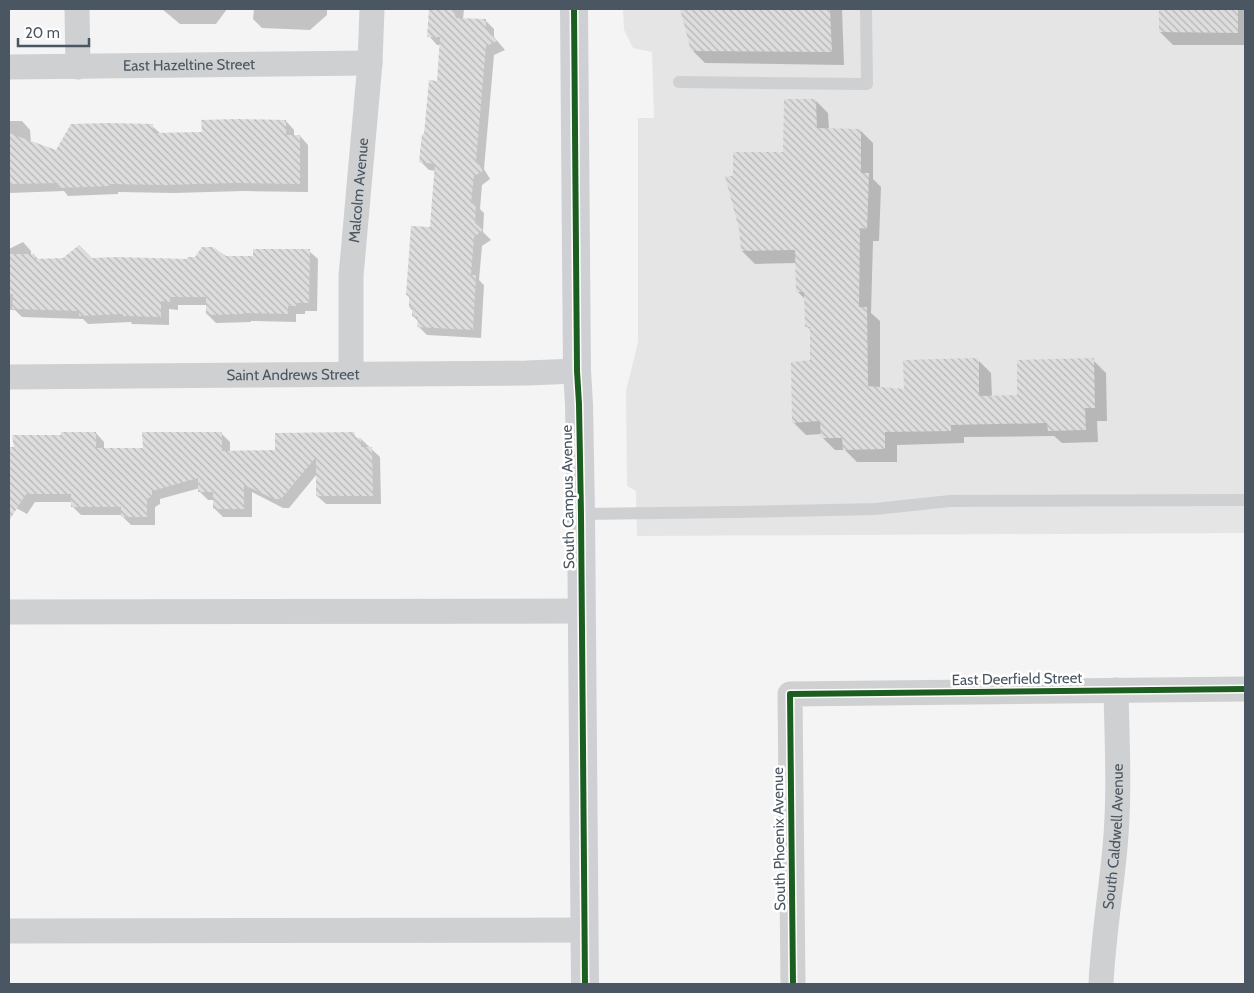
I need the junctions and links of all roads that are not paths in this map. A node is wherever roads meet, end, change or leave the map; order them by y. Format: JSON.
{"nodes":[{"id":1,"x":77,"y":9,"type":"edge"},
{"id":2,"x":372,"y":9,"type":"edge"},
{"id":3,"x":574,"y":9,"type":"edge"},
{"id":4,"x":866,"y":9,"type":"edge"},
{"id":5,"x":370,"y":63,"type":"junction"},
{"id":6,"x":9,"y":67,"type":"edge"},
{"id":7,"x":78,"y":67,"type":"junction"},
{"id":8,"x":679,"y":82,"type":"dead end"},
{"id":9,"x":577,"y":371,"type":"junction"},
{"id":10,"x":351,"y":374,"type":"junction"},
{"id":11,"x":9,"y":377,"type":"edge"},
{"id":12,"x":1245,"y":500,"type":"edge"},
{"id":13,"x":581,"y":514,"type":"junction"},
{"id":14,"x":582,"y":610,"type":"junction"},
{"id":15,"x":9,"y":612,"type":"edge"},
{"id":16,"x":1245,"y":689,"type":"edge"},
{"id":17,"x":1116,"y":690,"type":"junction"},
{"id":18,"x":790,"y":694,"type":"joint"},
{"id":19,"x":584,"y":930,"type":"junction"},
{"id":20,"x":9,"y":931,"type":"edge"},
{"id":21,"x":585,"y":984,"type":"edge"},
{"id":22,"x":793,"y":984,"type":"edge"},
{"id":23,"x":1101,"y":984,"type":"edge"}],
"edges":[{"from":1,"to":7,"type":"street"},
{"from":2,"to":5,"type":"street","name":"Malcolm Avenue"},
{"from":3,"to":9,"type":"street","name":"South Campus Avenue"},
{"from":4,"to":8,"type":"lane"},
{"from":5,"to":7,"type":"street","name":"East Hazeltine Street"},
{"from":5,"to":10,"type":"street","name":"Malcolm Avenue"},
{"from":6,"to":7,"type":"street","name":"East Hazeltine Street"},
{"from":9,"to":10,"type":"street","name":"Saint Andrews Street"},
{"from":9,"to":13,"type":"street","name":"South Campus Avenue"},
{"from":10,"to":11,"type":"street","name":"Saint Andrews Street"},
{"from":12,"to":13,"type":"lane"},
{"from":13,"to":14,"type":"street","name":"South Campus Avenue"},
{"from":14,"to":15,"type":"street"},
{"from":14,"to":19,"type":"street","name":"South Campus Avenue"},
{"from":16,"to":17,"type":"street","name":"East Deerfield Street"},
{"from":17,"to":18,"type":"street","name":"East Deerfield Street"},
{"from":17,"to":23,"type":"street","name":"South Caldwell Avenue"},
{"from":18,"to":22,"type":"street","name":"South Phoenix Avenue"},
{"from":19,"to":20,"type":"street"},
{"from":19,"to":21,"type":"street","name":"South Campus Avenue"}]}
